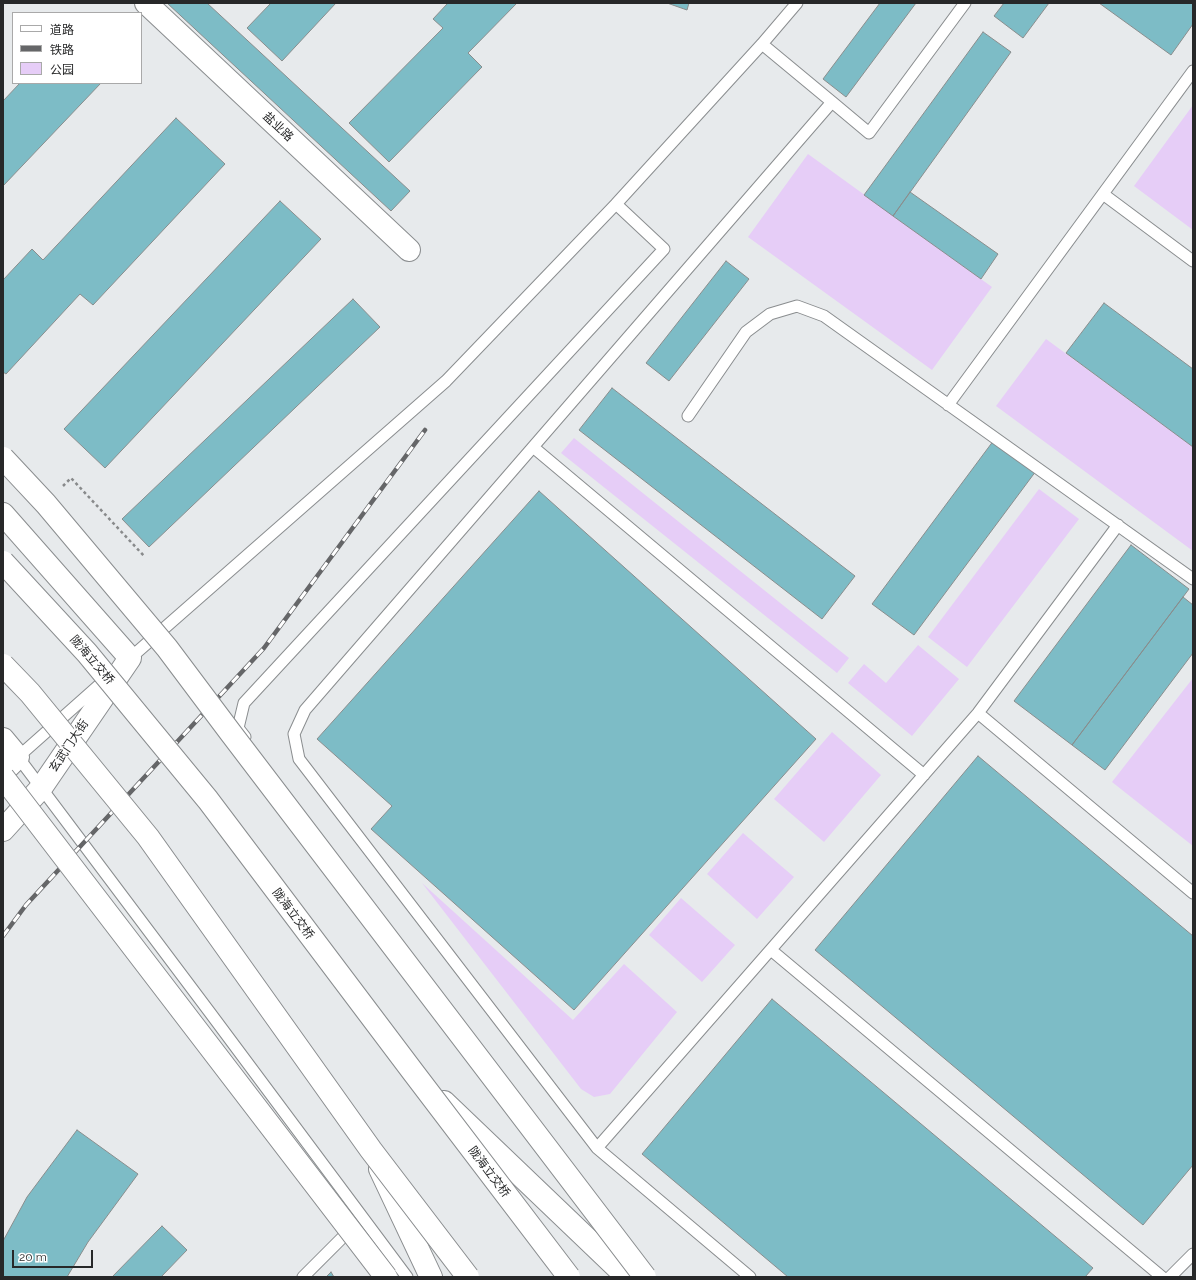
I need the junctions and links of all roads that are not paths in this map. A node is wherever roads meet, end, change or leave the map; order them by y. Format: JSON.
{"nodes":[{"id":1,"x":146,"y":3,"type":"edge"},
{"id":2,"x":797,"y":3,"type":"edge"},
{"id":3,"x":965,"y":3,"type":"edge"},
{"id":4,"x":762,"y":44,"type":"junction"},
{"id":5,"x":1193,"y":71,"type":"edge"},
{"id":6,"x":832,"y":102,"type":"junction"},
{"id":7,"x":1103,"y":194,"type":"junction"},
{"id":8,"x":616,"y":204,"type":"junction"},
{"id":9,"x":409,"y":250,"type":"dead end"},
{"id":10,"x":1193,"y":261,"type":"edge"},
{"id":11,"x":948,"y":405,"type":"junction"},
{"id":12,"x":688,"y":416,"type":"dead end"},
{"id":13,"x":533,"y":447,"type":"junction"},
{"id":14,"x":3,"y":458,"type":"edge"},
{"id":15,"x":3,"y":514,"type":"edge"},
{"id":16,"x":1118,"y":525,"type":"junction"},
{"id":17,"x":3,"y":562,"type":"edge"},
{"id":18,"x":1193,"y":579,"type":"edge"},
{"id":19,"x":130,"y":658,"type":"junction"},
{"id":20,"x":3,"y":665,"type":"edge"},
{"id":21,"x":978,"y":713,"type":"junction"},
{"id":22,"x":3,"y":739,"type":"edge"},
{"id":23,"x":10,"y":764,"type":"edge"},
{"id":24,"x":924,"y":775,"type":"junction"},
{"id":25,"x":3,"y":777,"type":"edge"},
{"id":26,"x":41,"y":788,"type":"junction"},
{"id":27,"x":3,"y":830,"type":"edge"},
{"id":28,"x":1193,"y":893,"type":"edge"},
{"id":29,"x":771,"y":950,"type":"junction"},
{"id":30,"x":412,"y":1072,"type":"junction"},
{"id":31,"x":538,"y":1138,"type":"junction"},
{"id":32,"x":597,"y":1148,"type":"junction"},
{"id":33,"x":371,"y":1150,"type":"junction"},
{"id":34,"x":362,"y":1217,"type":"junction"},
{"id":35,"x":1193,"y":1254,"type":"edge"},
{"id":36,"x":303,"y":1277,"type":"edge"},
{"id":37,"x":386,"y":1277,"type":"edge"},
{"id":38,"x":407,"y":1277,"type":"edge"},
{"id":39,"x":431,"y":1277,"type":"edge"},
{"id":40,"x":468,"y":1277,"type":"edge"},
{"id":41,"x":569,"y":1277,"type":"edge"},
{"id":42,"x":627,"y":1277,"type":"edge"},
{"id":43,"x":640,"y":1277,"type":"edge"},
{"id":44,"x":645,"y":1277,"type":"edge"},
{"id":45,"x":750,"y":1277,"type":"edge"},
{"id":46,"x":1162,"y":1277,"type":"edge"},
{"id":47,"x":1170,"y":1277,"type":"edge"}],
"edges":[{"from":1,"to":9,"type":"main road","name":"盐业路"},
{"from":2,"to":4,"type":"lane"},
{"from":3,"to":6,"type":"lane"},
{"from":4,"to":6,"type":"lane"},
{"from":4,"to":8,"type":"lane"},
{"from":5,"to":7,"type":"lane"},
{"from":6,"to":13,"type":"lane"},
{"from":7,"to":10,"type":"lane"},
{"from":7,"to":11,"type":"lane"},
{"from":8,"to":19,"type":"lane"},
{"from":8,"to":31,"type":"lane"},
{"from":11,"to":12,"type":"lane"},
{"from":11,"to":16,"type":"lane"},
{"from":13,"to":24,"type":"lane"},
{"from":13,"to":32,"type":"lane"},
{"from":14,"to":31,"type":"main road","bridge":true},
{"from":15,"to":19,"type":"main road"},
{"from":16,"to":18,"type":"lane"},
{"from":16,"to":21,"type":"lane"},
{"from":17,"to":30,"type":"main road","name":"陇海立交桥","bridge":true},
{"from":19,"to":23,"type":"lane"},
{"from":19,"to":26,"type":"main road","name":"玄武门大街"},
{"from":20,"to":33,"type":"main road","bridge":true},
{"from":21,"to":24,"type":"lane"},
{"from":21,"to":28,"type":"lane"},
{"from":22,"to":23,"type":"main road"},
{"from":23,"to":26,"type":"lane"},
{"from":24,"to":29,"type":"lane"},
{"from":25,"to":37,"type":"main road","bridge":true},
{"from":26,"to":27,"type":"main road","name":"玄武门大街"},
{"from":26,"to":34,"type":"lane"},
{"from":29,"to":32,"type":"lane"},
{"from":29,"to":46,"type":"lane"},
{"from":30,"to":41,"type":"main road","name":"陇海立交桥","bridge":true},
{"from":30,"to":42,"type":"main road","bridge":true},
{"from":31,"to":43,"type":"lane"},
{"from":31,"to":44,"type":"main road","bridge":true},
{"from":32,"to":45,"type":"lane"},
{"from":33,"to":39,"type":"main road","bridge":true},
{"from":33,"to":40,"type":"main road","bridge":true},
{"from":34,"to":36,"type":"lane"},
{"from":34,"to":38,"type":"lane"},
{"from":35,"to":47,"type":"lane"}]}
